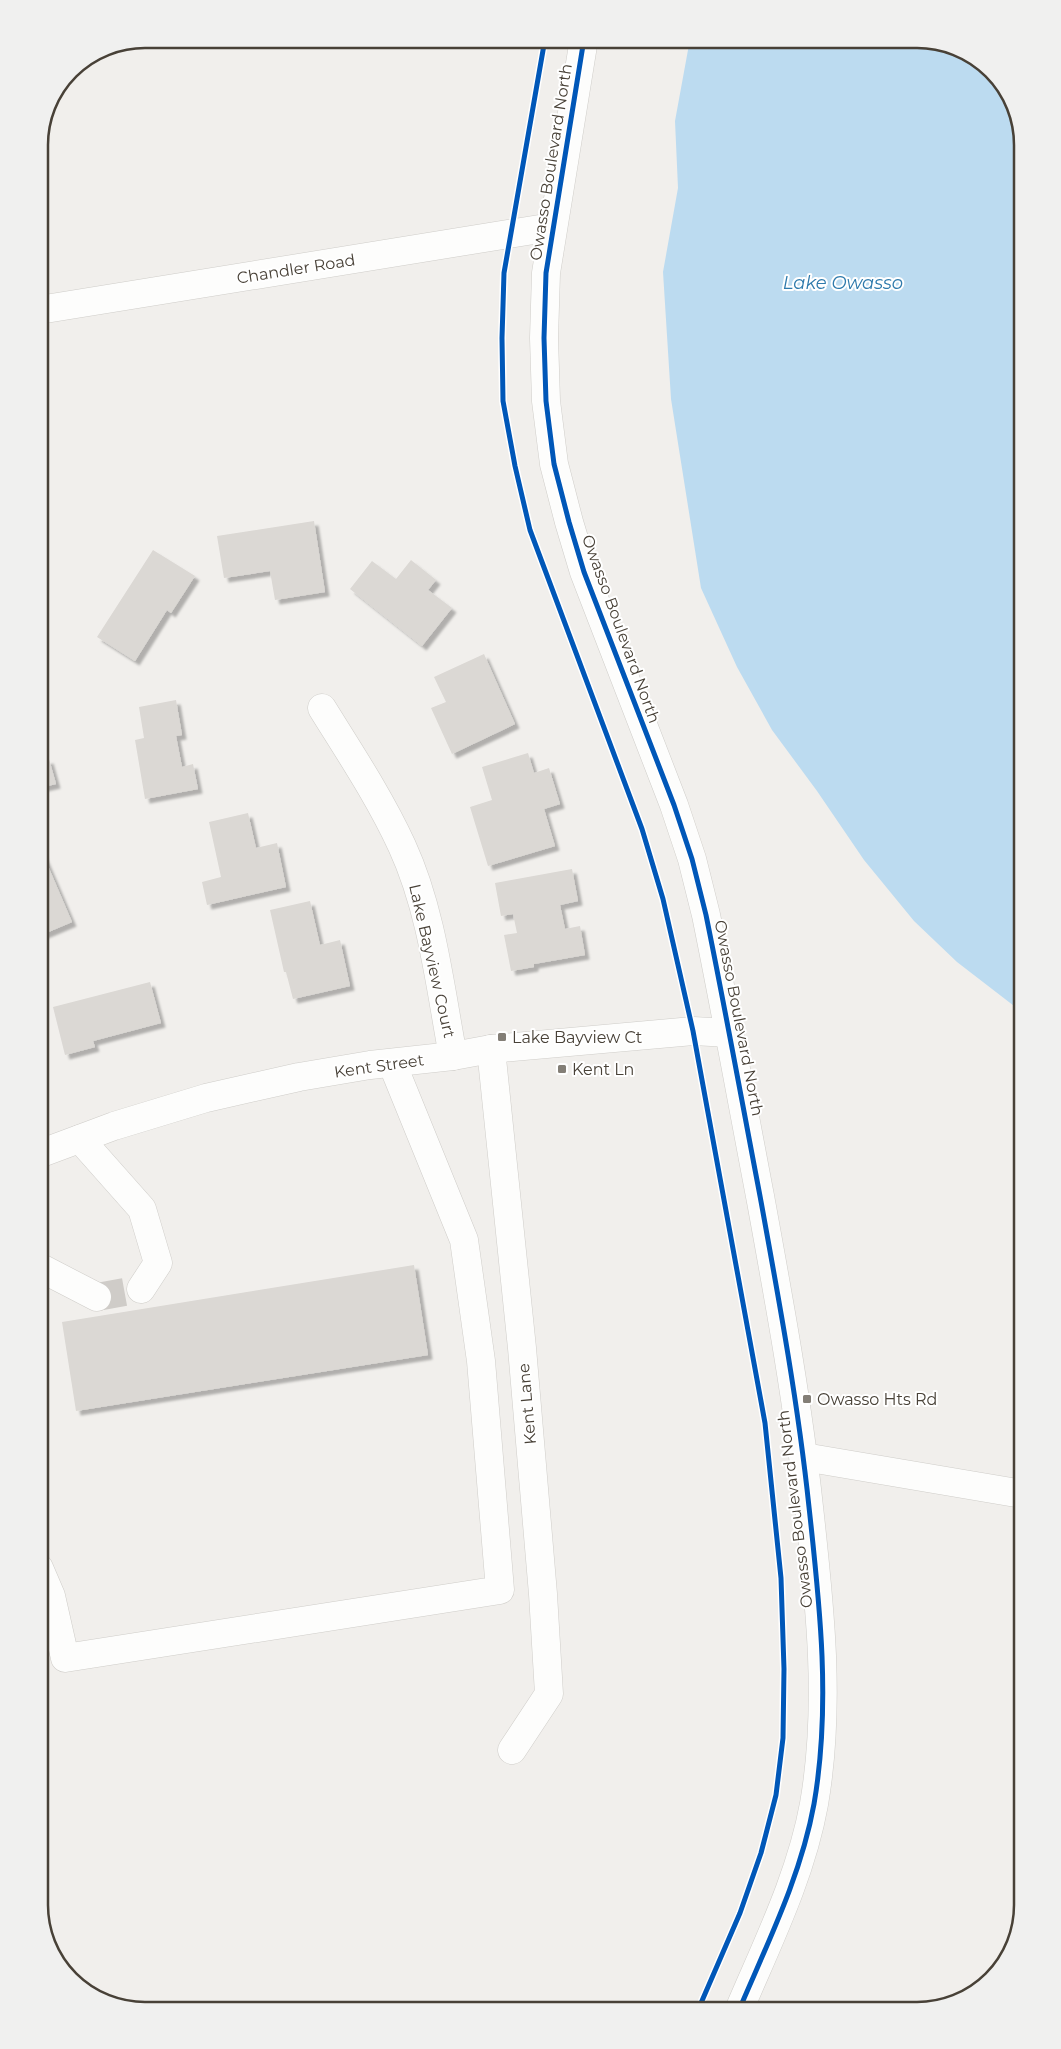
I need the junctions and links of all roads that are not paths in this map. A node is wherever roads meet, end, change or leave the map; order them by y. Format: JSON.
{"nodes":[{"id":1,"x":582,"y":48,"type":"edge"},
{"id":2,"x":552,"y":227,"type":"junction"},
{"id":3,"x":48,"y":309,"type":"edge"},
{"id":4,"x":322,"y":708,"type":"dead end"},
{"id":5,"x":730,"y":1033,"type":"junction"},
{"id":6,"x":491,"y":1049,"type":"junction"},
{"id":7,"x":454,"y":1056,"type":"junction"},
{"id":8,"x":392,"y":1063,"type":"junction"},
{"id":9,"x":80,"y":1138,"type":"junction"},
{"id":10,"x":48,"y":1150,"type":"edge"},
{"id":11,"x":48,"y":1272,"type":"edge"},
{"id":12,"x":141,"y":1289,"type":"dead end"},
{"id":13,"x":97,"y":1297,"type":"tunnel mouth"},
{"id":14,"x":804,"y":1457,"type":"junction"},
{"id":15,"x":1014,"y":1493,"type":"edge"},
{"id":16,"x":48,"y":1587,"type":"edge"},
{"id":17,"x":512,"y":1750,"type":"dead end"},
{"id":18,"x":743,"y":2002,"type":"edge"}],
"edges":[{"from":1,"to":2,"type":"street","name":"Owasso Boulevard North"},
{"from":2,"to":3,"type":"street","name":"Chandler Road"},
{"from":2,"to":5,"type":"street","name":"Owasso Boulevard North"},
{"from":4,"to":7,"type":"street","name":"Lake Bayview Court"},
{"from":5,"to":6,"type":"street","name":"Kent Street"},
{"from":5,"to":14,"type":"street","name":"Owasso Boulevard North"},
{"from":6,"to":7,"type":"street","name":"Kent Street"},
{"from":6,"to":17,"type":"street","name":"Kent Lane"},
{"from":7,"to":8,"type":"street","name":"Kent Street"},
{"from":8,"to":9,"type":"street","name":"Kent Street"},
{"from":8,"to":16,"type":"street"},
{"from":9,"to":10,"type":"street","name":"Kent Street"},
{"from":9,"to":12,"type":"street"},
{"from":11,"to":13,"type":"street"},
{"from":14,"to":15,"type":"street"},
{"from":14,"to":18,"type":"street","name":"Owasso Boulevard North"}]}
